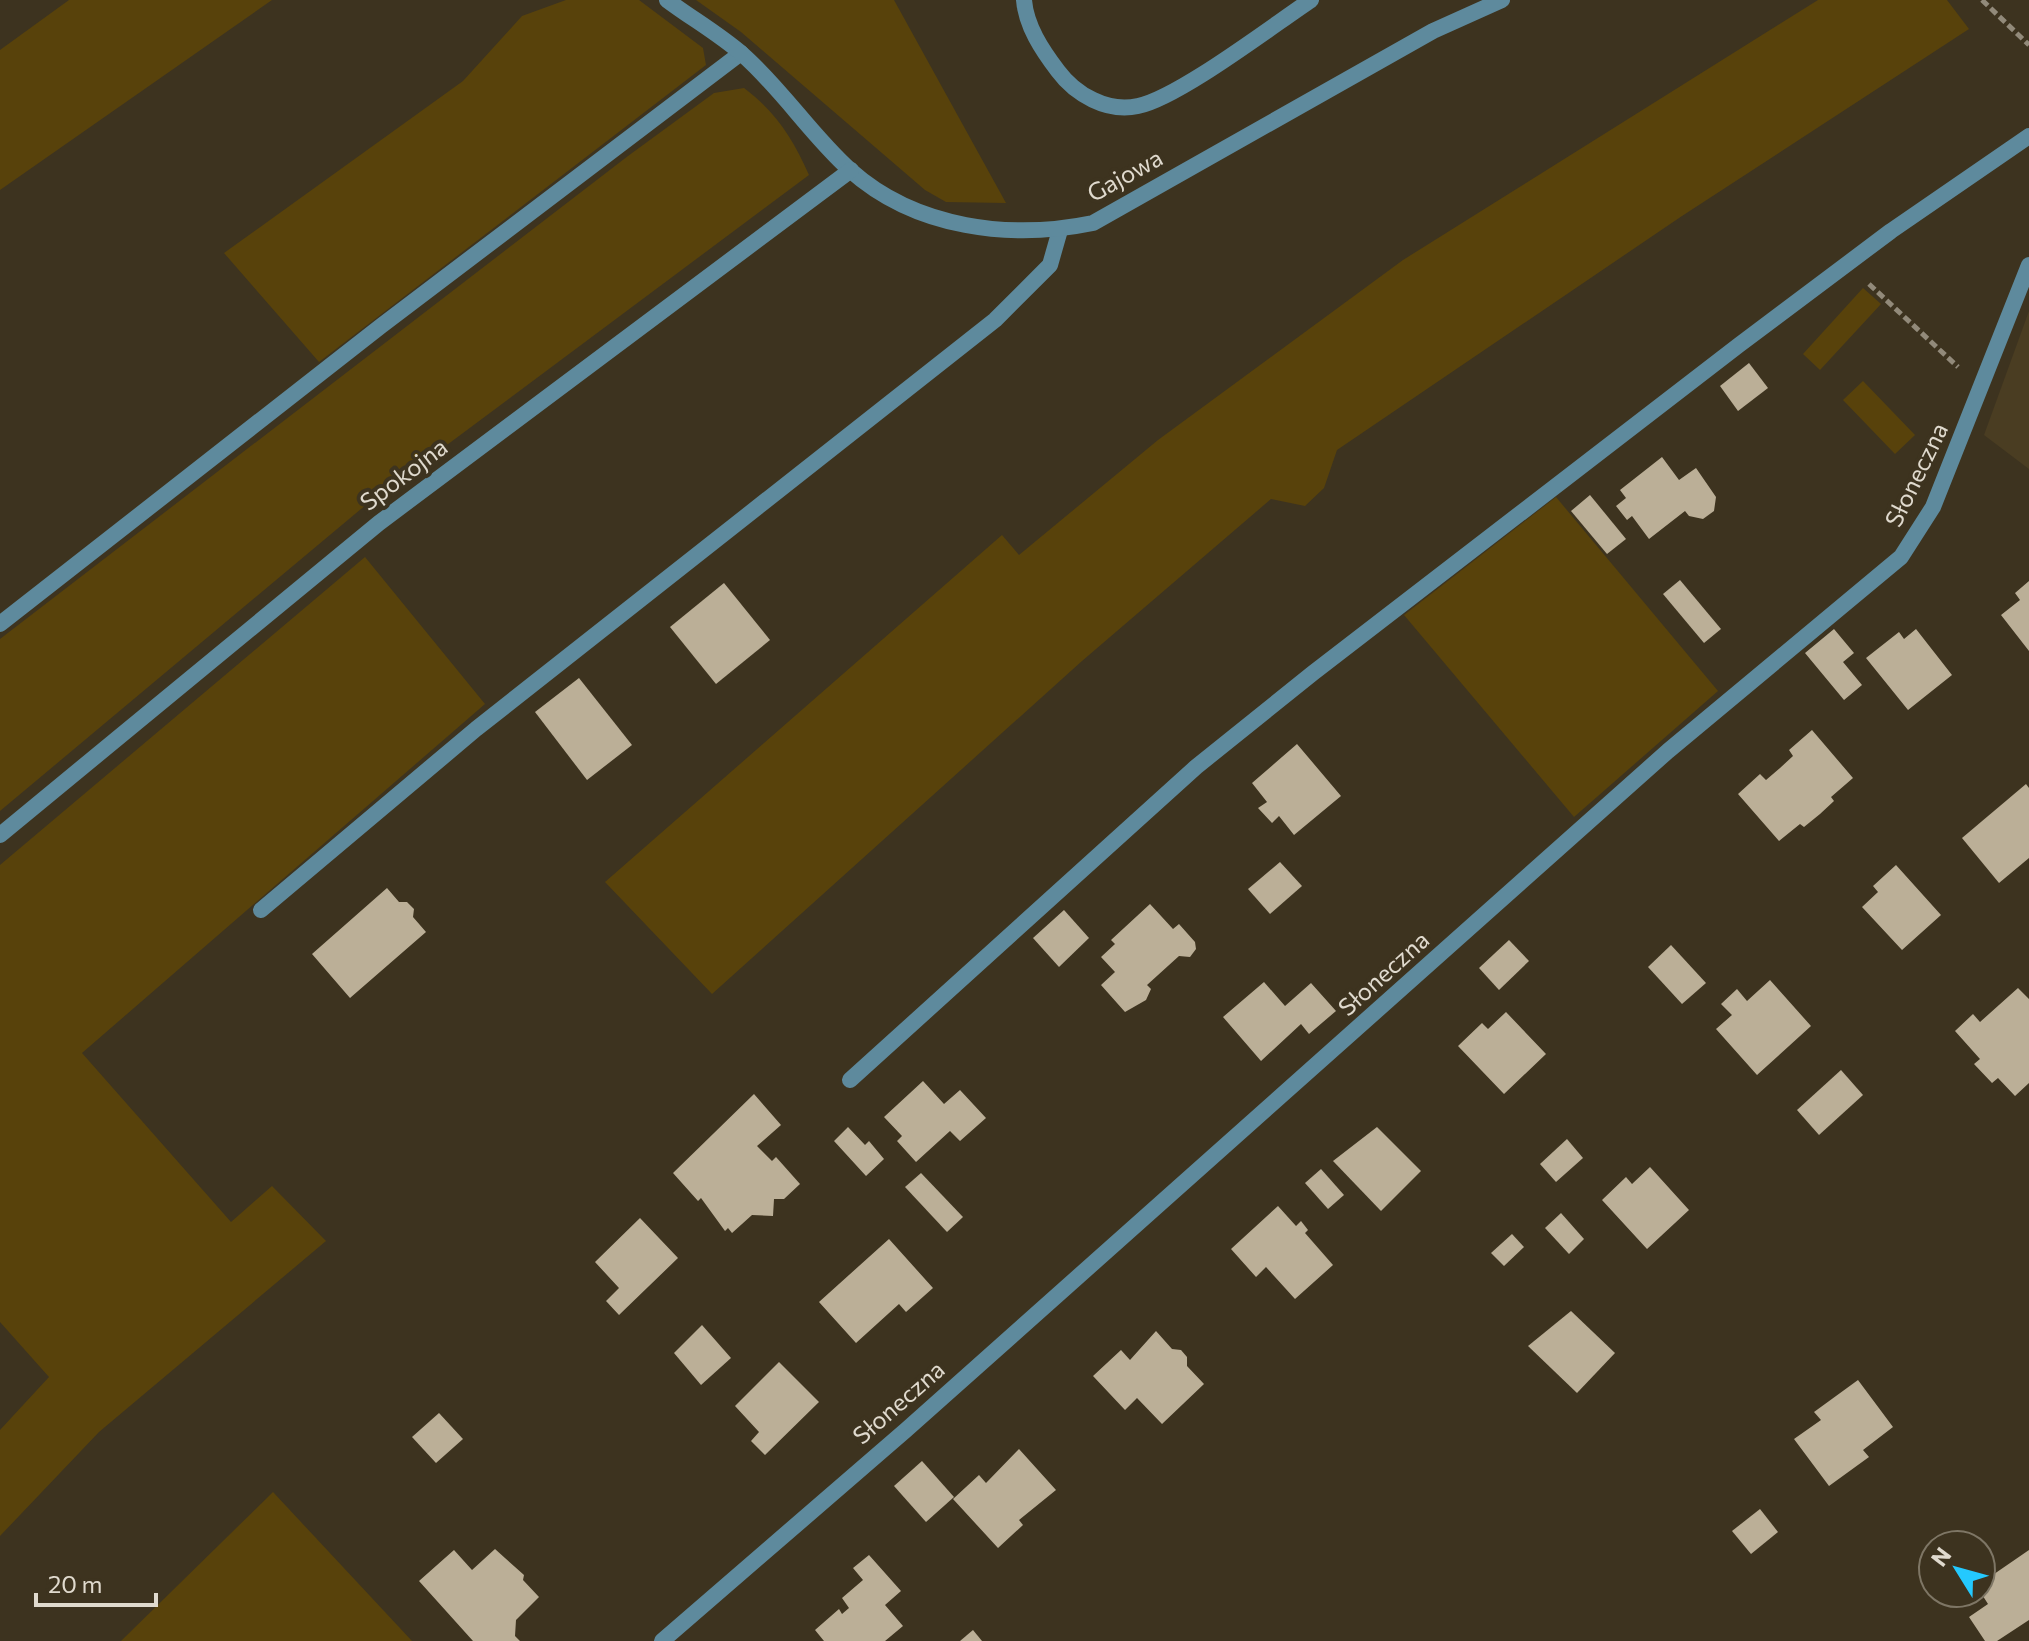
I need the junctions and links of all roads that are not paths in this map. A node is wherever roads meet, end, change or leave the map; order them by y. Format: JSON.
{"nodes":[{"id":1,"x":667,"y":0,"type":"edge"},
{"id":2,"x":1024,"y":0,"type":"edge"},
{"id":3,"x":1311,"y":0,"type":"edge"},
{"id":4,"x":1502,"y":0,"type":"edge"},
{"id":5,"x":741,"y":53,"type":"junction"},
{"id":6,"x":2029,"y":136,"type":"edge"},
{"id":7,"x":851,"y":170,"type":"junction"},
{"id":8,"x":1060,"y":230,"type":"junction"},
{"id":9,"x":2029,"y":265,"type":"edge"},
{"id":10,"x":0,"y":624,"type":"edge"},
{"id":11,"x":0,"y":835,"type":"edge"},
{"id":12,"x":261,"y":910,"type":"dead end"},
{"id":13,"x":850,"y":1080,"type":"dead end"},
{"id":14,"x":662,"y":1641,"type":"edge"}],
"edges":[{"from":1,"to":5,"type":"street","name":"Gajowa"},
{"from":2,"to":3,"type":"street"},
{"from":4,"to":8,"type":"street","name":"Gajowa"},
{"from":5,"to":7,"type":"street","name":"Gajowa"},
{"from":5,"to":10,"type":"street"},
{"from":6,"to":13,"type":"street"},
{"from":7,"to":8,"type":"street","name":"Gajowa"},
{"from":7,"to":11,"type":"street","name":"Spokojna"},
{"from":8,"to":12,"type":"street"},
{"from":9,"to":14,"type":"street","name":"Słoneczna"}]}
